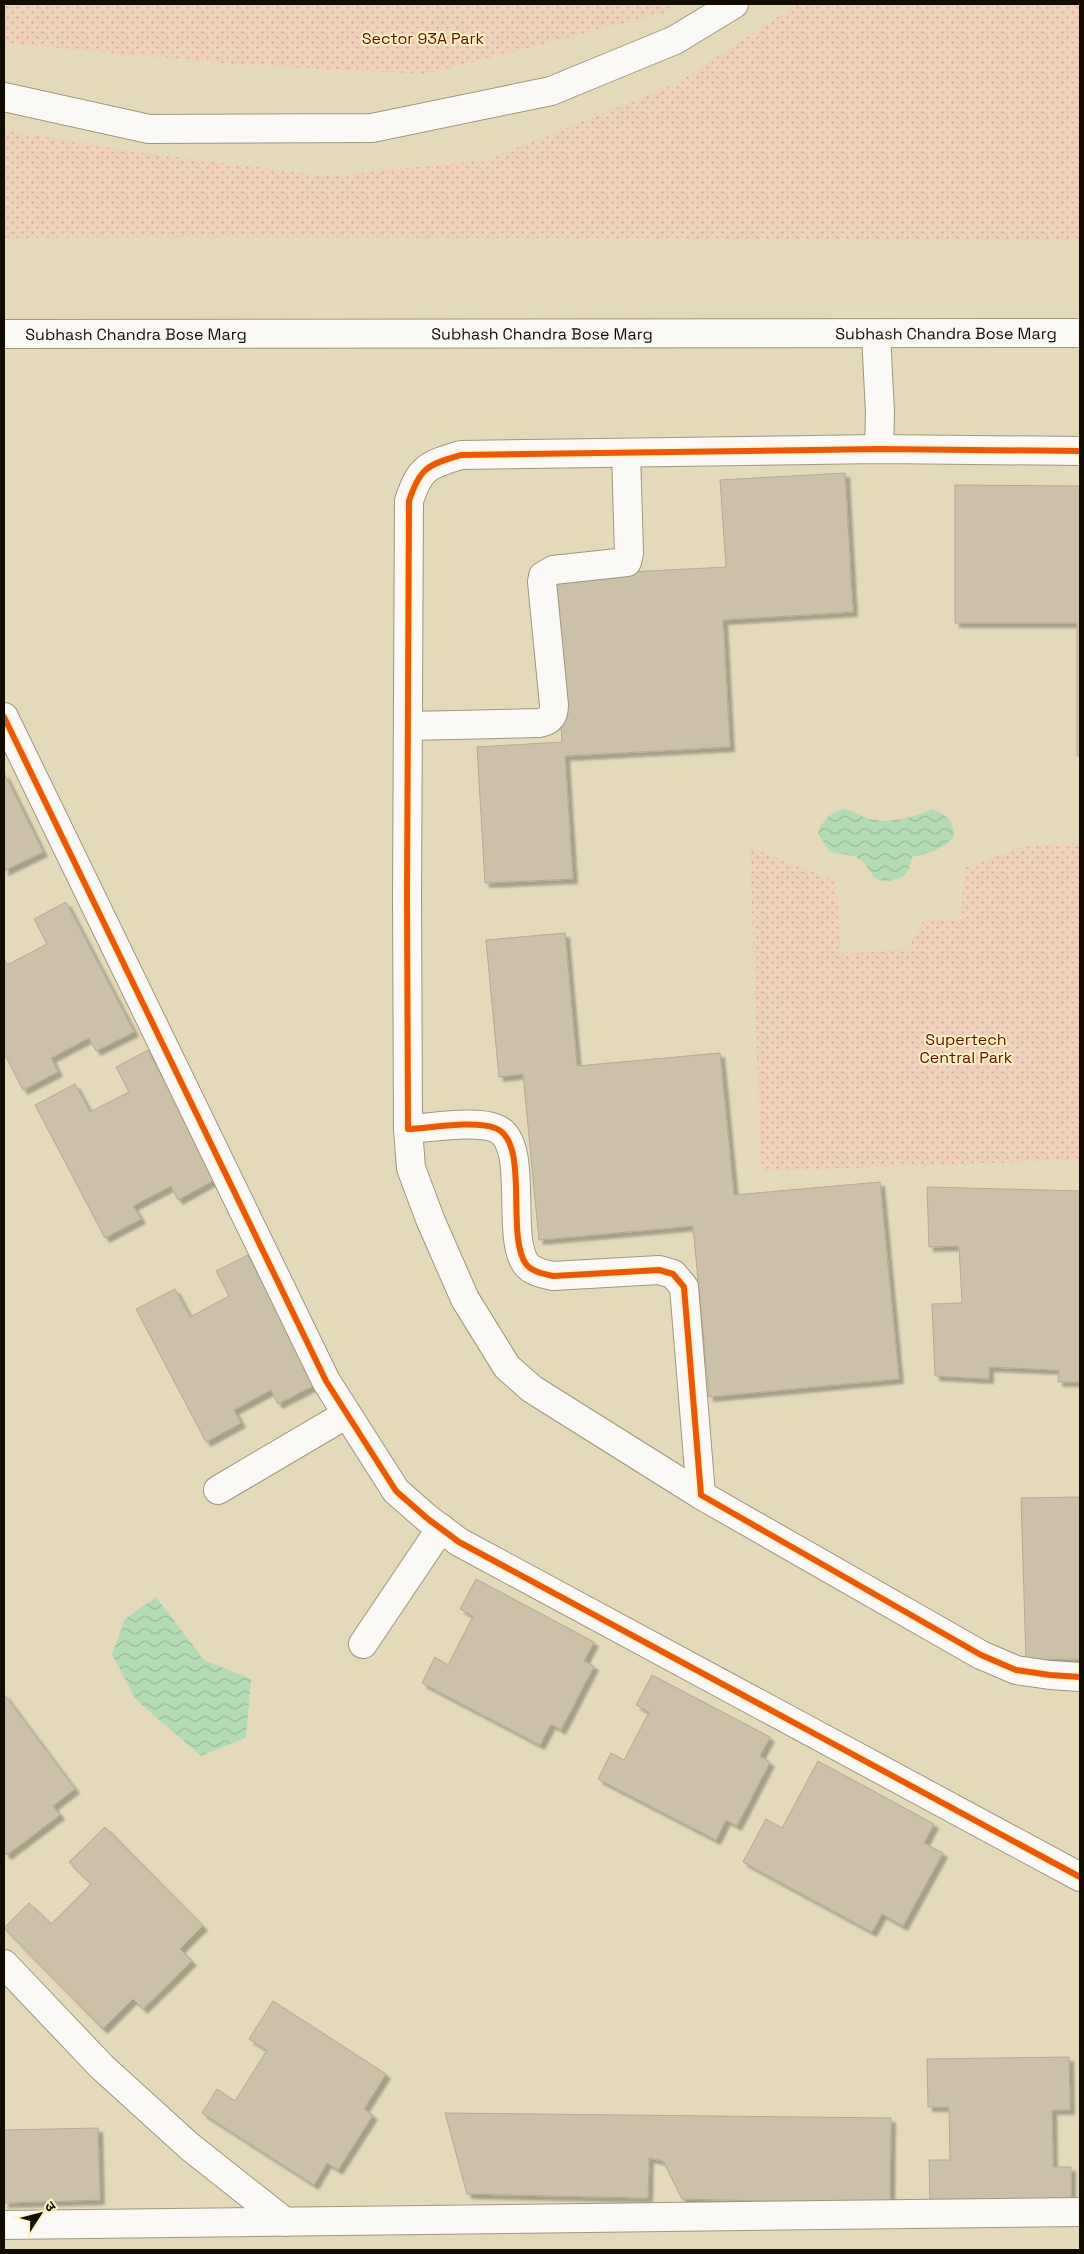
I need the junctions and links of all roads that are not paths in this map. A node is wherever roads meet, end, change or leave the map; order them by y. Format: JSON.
{"nodes":[{"id":1,"x":734,"y":4,"type":"edge"},
{"id":2,"x":4,"y":97,"type":"edge"},
{"id":3,"x":1080,"y":333,"type":"edge"},
{"id":4,"x":4,"y":334,"type":"edge"},
{"id":5,"x":876,"y":334,"type":"junction"},
{"id":6,"x":879,"y":449,"type":"junction"},
{"id":7,"x":1080,"y":452,"type":"edge"},
{"id":8,"x":626,"y":453,"type":"junction"},
{"id":9,"x":4,"y":717,"type":"edge"},
{"id":10,"x":408,"y":726,"type":"junction"},
{"id":11,"x":408,"y":1130,"type":"junction"},
{"id":12,"x":347,"y":1414,"type":"junction"},
{"id":13,"x":218,"y":1490,"type":"dead end"},
{"id":14,"x":701,"y":1495,"type":"junction"},
{"id":15,"x":440,"y":1528,"type":"junction"},
{"id":16,"x":363,"y":1644,"type":"dead end"},
{"id":17,"x":1080,"y":1677,"type":"edge"},
{"id":18,"x":1080,"y":1877,"type":"edge"},
{"id":19,"x":4,"y":1964,"type":"edge"},
{"id":20,"x":1080,"y":2212,"type":"edge"},
{"id":21,"x":285,"y":2222,"type":"junction"},
{"id":22,"x":4,"y":2225,"type":"edge"}],
"edges":[{"from":1,"to":2,"type":"street"},
{"from":3,"to":5,"type":"street","name":"Subhash Chandra Bose Marg"},
{"from":4,"to":5,"type":"street","name":"Subhash Chandra Bose Marg"},
{"from":5,"to":6,"type":"street"},
{"from":6,"to":7,"type":"street"},
{"from":6,"to":8,"type":"street"},
{"from":8,"to":10,"type":"street"},
{"from":8,"to":10,"type":"street"},
{"from":9,"to":12,"type":"street"},
{"from":10,"to":11,"type":"street"},
{"from":11,"to":14,"type":"street"},
{"from":11,"to":14,"type":"street"},
{"from":12,"to":13,"type":"street"},
{"from":12,"to":15,"type":"street"},
{"from":14,"to":17,"type":"street"},
{"from":15,"to":16,"type":"street"},
{"from":15,"to":18,"type":"street"},
{"from":19,"to":21,"type":"street"},
{"from":20,"to":21,"type":"street"},
{"from":21,"to":22,"type":"street"}]}
